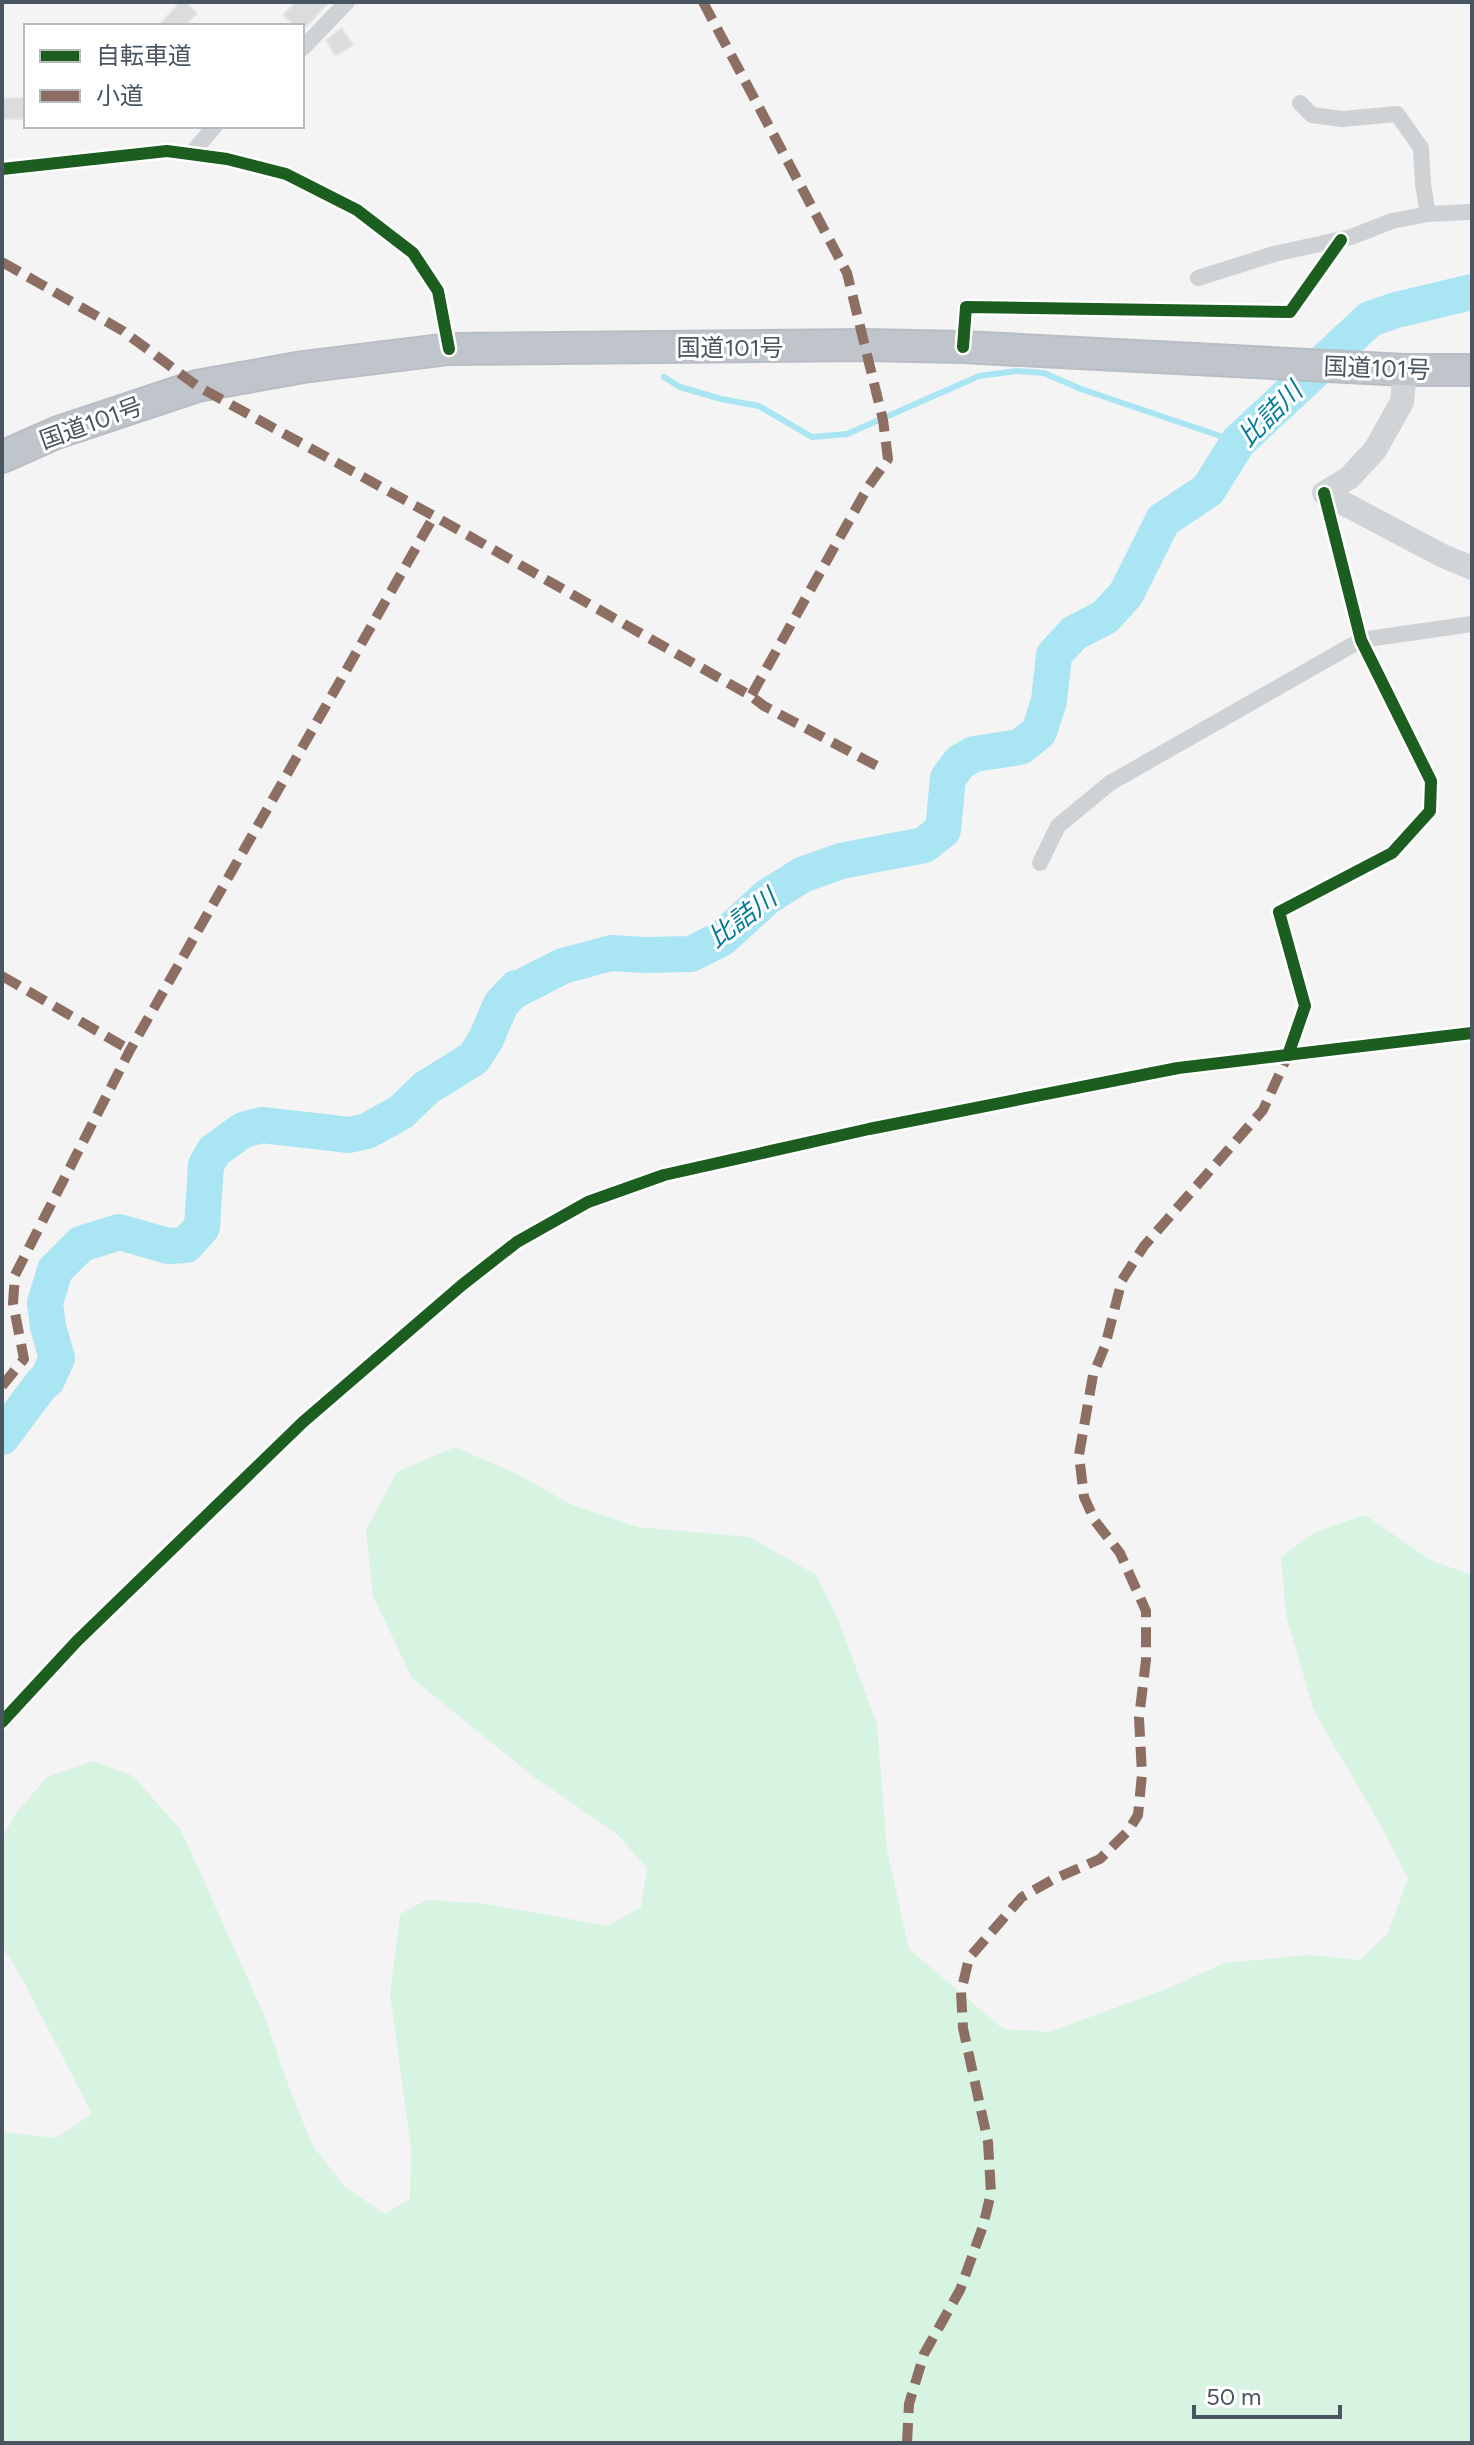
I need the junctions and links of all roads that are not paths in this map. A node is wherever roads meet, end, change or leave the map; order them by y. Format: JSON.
{"nodes":[{"id":1,"x":347,"y":2,"type":"edge"},
{"id":2,"x":304,"y":47,"type":"edge"},
{"id":3,"x":1300,"y":103,"type":"dead end"},
{"id":4,"x":213,"y":128,"type":"edge"},
{"id":5,"x":191,"y":154,"type":"junction"},
{"id":6,"x":2,"y":169,"type":"edge"},
{"id":7,"x":1472,"y":212,"type":"edge"},
{"id":8,"x":1428,"y":214,"type":"junction"},
{"id":9,"x":1341,"y":240,"type":"junction"},
{"id":10,"x":1198,"y":278,"type":"dead end"},
{"id":11,"x":963,"y":347,"type":"junction"},
{"id":12,"x":449,"y":349,"type":"junction"},
{"id":13,"x":1405,"y":370,"type":"junction"},
{"id":14,"x":1472,"y":370,"type":"edge"},
{"id":15,"x":2,"y":457,"type":"edge"},
{"id":16,"x":1324,"y":493,"type":"junction"},
{"id":17,"x":1472,"y":568,"type":"edge"},
{"id":18,"x":1472,"y":624,"type":"edge"},
{"id":19,"x":1361,"y":640,"type":"junction"},
{"id":20,"x":1040,"y":863,"type":"dead end"},
{"id":21,"x":1472,"y":1033,"type":"edge"},
{"id":22,"x":1288,"y":1055,"type":"junction"},
{"id":23,"x":2,"y":1722,"type":"edge"}],
"edges":[{"from":1,"to":2,"type":"street"},
{"from":3,"to":8,"type":"street"},
{"from":4,"to":5,"type":"street"},
{"from":5,"to":6,"type":"street"},
{"from":5,"to":12,"type":"street"},
{"from":7,"to":8,"type":"street"},
{"from":8,"to":9,"type":"street"},
{"from":9,"to":10,"type":"street"},
{"from":9,"to":11,"type":"street"},
{"from":11,"to":12,"type":"highway","name":"国道101号"},
{"from":11,"to":13,"type":"highway","name":"国道101号"},
{"from":12,"to":15,"type":"highway","name":"国道101号"},
{"from":13,"to":14,"type":"highway","name":"国道101号"},
{"from":13,"to":16,"type":"street"},
{"from":16,"to":17,"type":"street"},
{"from":16,"to":19,"type":"street"},
{"from":18,"to":19,"type":"street"},
{"from":19,"to":20,"type":"street"},
{"from":19,"to":22,"type":"street"},
{"from":21,"to":22,"type":"street"},
{"from":22,"to":23,"type":"street"}]}
